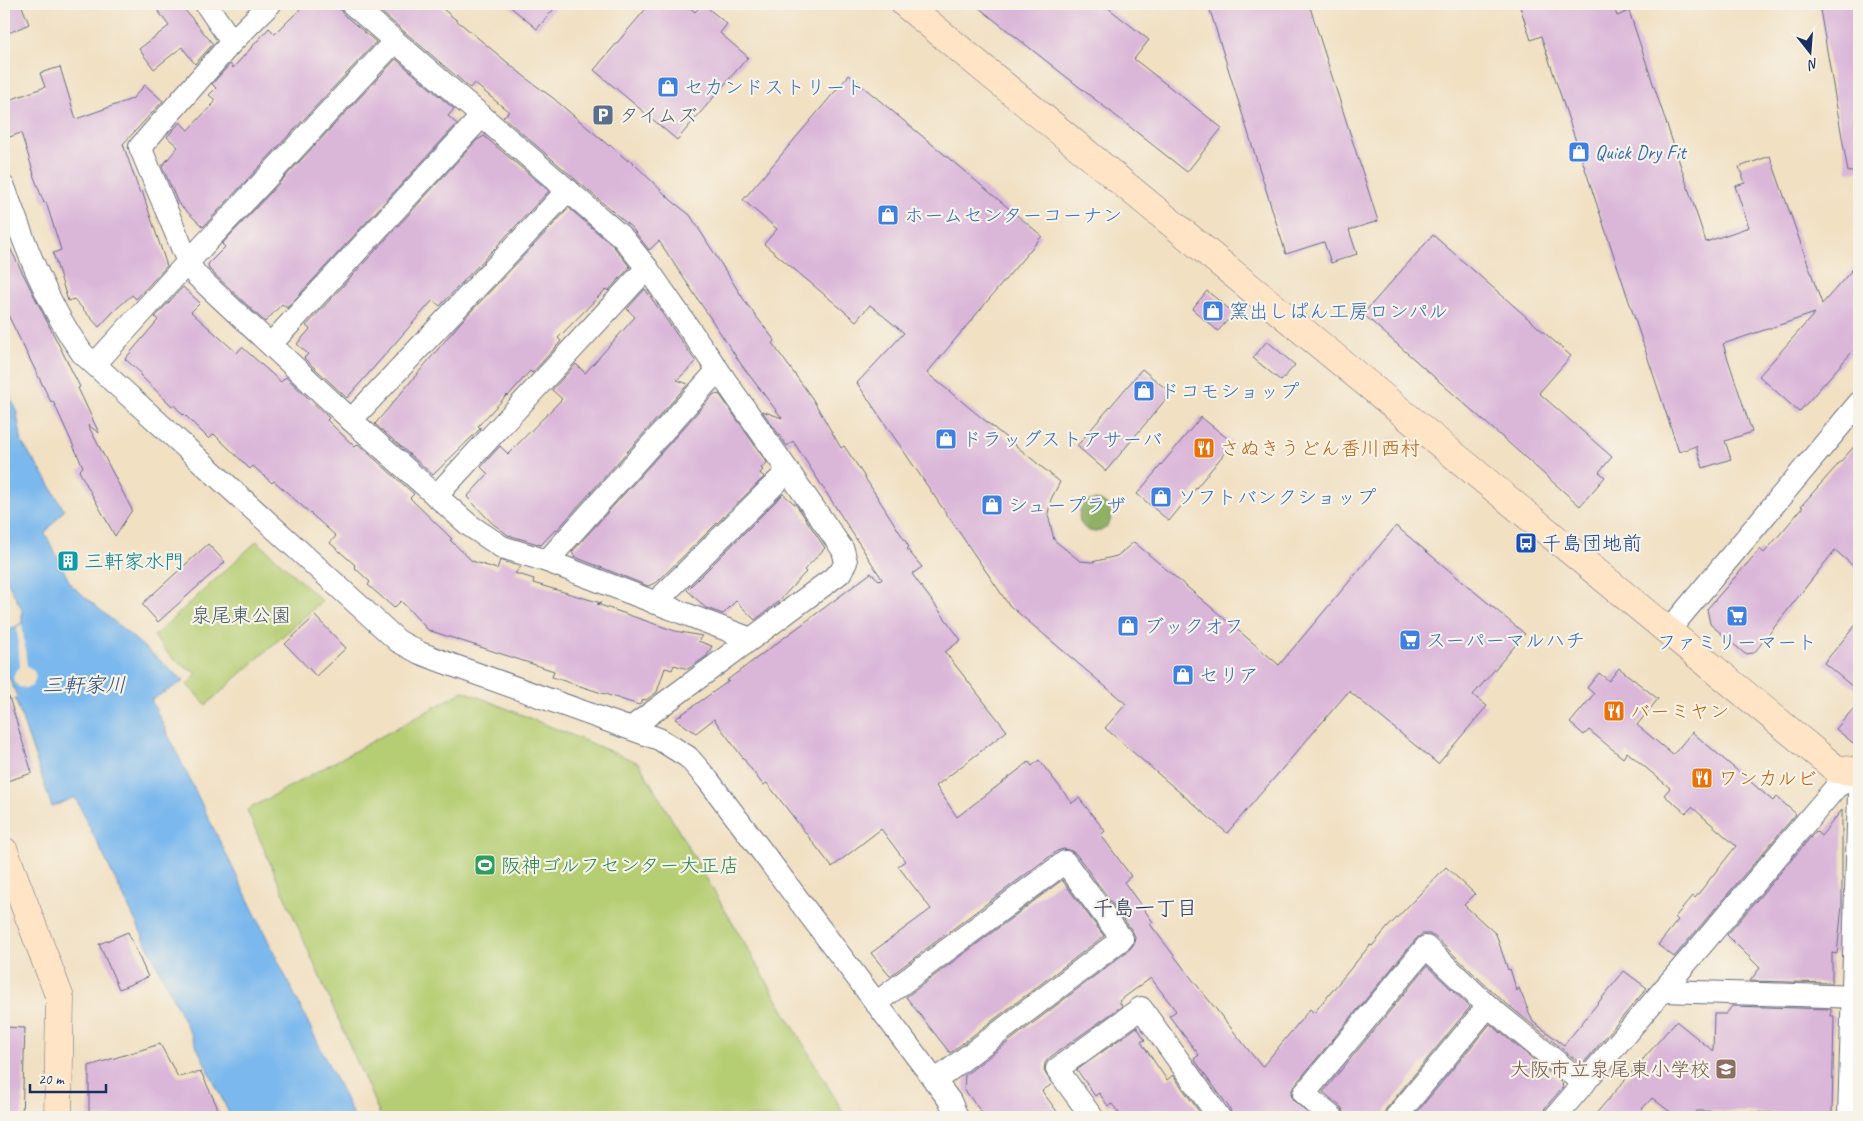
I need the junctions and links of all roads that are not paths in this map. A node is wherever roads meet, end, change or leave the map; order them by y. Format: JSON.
{"nodes":[{"id":1,"x":206,"y":4,"type":"edge"},
{"id":2,"x":270,"y":4,"type":"edge"},
{"id":3,"x":352,"y":4,"type":"edge"},
{"id":4,"x":905,"y":4,"type":"edge"},
{"id":5,"x":395,"y":41,"type":"junction"},
{"id":6,"x":232,"y":42,"type":"junction"},
{"id":7,"x":482,"y":116,"type":"junction"},
{"id":8,"x":4,"y":187,"type":"edge"},
{"id":9,"x":568,"y":190,"type":"junction"},
{"id":10,"x":188,"y":262,"type":"junction"},
{"id":11,"x":648,"y":268,"type":"junction"},
{"id":12,"x":271,"y":344,"type":"junction"},
{"id":13,"x":95,"y":364,"type":"junction"},
{"id":14,"x":718,"y":370,"type":"junction"},
{"id":15,"x":1859,"y":403,"type":"edge"},
{"id":16,"x":350,"y":420,"type":"junction"},
{"id":17,"x":788,"y":471,"type":"junction"},
{"id":18,"x":436,"y":496,"type":"junction"},
{"id":19,"x":546,"y":561,"type":"junction"},
{"id":20,"x":655,"y":603,"type":"junction"},
{"id":21,"x":1669,"y":630,"type":"junction"},
{"id":22,"x":751,"y":639,"type":"junction"},
{"id":23,"x":631,"y":728,"type":"junction"},
{"id":24,"x":1859,"y":772,"type":"edge"},
{"id":25,"x":1859,"y":776,"type":"edge"},
{"id":26,"x":1859,"y":794,"type":"edge"},
{"id":27,"x":4,"y":851,"type":"edge"},
{"id":28,"x":1663,"y":991,"type":"junction"},
{"id":29,"x":1856,"y":997,"type":"edge"},
{"id":30,"x":876,"y":1003,"type":"junction"},
{"id":31,"x":1488,"y":1006,"type":"junction"},
{"id":32,"x":935,"y":1081,"type":"junction"},
{"id":33,"x":1584,"y":1084,"type":"junction"},
{"id":34,"x":1855,"y":1092,"type":"edge"},
{"id":35,"x":58,"y":1117,"type":"edge"},
{"id":36,"x":957,"y":1117,"type":"edge"},
{"id":37,"x":1092,"y":1117,"type":"edge"},
{"id":38,"x":1219,"y":1117,"type":"edge"},
{"id":39,"x":1332,"y":1117,"type":"edge"},
{"id":40,"x":1396,"y":1117,"type":"edge"},
{"id":41,"x":1555,"y":1117,"type":"edge"},
{"id":42,"x":1849,"y":1117,"type":"edge"}],
"edges":[{"from":1,"to":6,"type":"street"},
{"from":2,"to":6,"type":"street"},
{"from":3,"to":5,"type":"street"},
{"from":4,"to":21,"type":"street"},
{"from":5,"to":7,"type":"street"},
{"from":5,"to":10,"type":"street"},
{"from":6,"to":10,"type":"street"},
{"from":7,"to":9,"type":"street"},
{"from":7,"to":12,"type":"street"},
{"from":8,"to":13,"type":"street"},
{"from":9,"to":11,"type":"street"},
{"from":9,"to":16,"type":"street"},
{"from":10,"to":12,"type":"street"},
{"from":10,"to":13,"type":"street"},
{"from":11,"to":14,"type":"street"},
{"from":11,"to":18,"type":"street"},
{"from":12,"to":16,"type":"street"},
{"from":13,"to":23,"type":"street"},
{"from":14,"to":17,"type":"street"},
{"from":14,"to":19,"type":"street"},
{"from":15,"to":21,"type":"street"},
{"from":16,"to":18,"type":"street"},
{"from":17,"to":20,"type":"street"},
{"from":17,"to":22,"type":"street"},
{"from":18,"to":19,"type":"street"},
{"from":19,"to":20,"type":"street"},
{"from":20,"to":22,"type":"street"},
{"from":21,"to":24,"type":"street"},
{"from":22,"to":23,"type":"street"},
{"from":23,"to":30,"type":"street"},
{"from":25,"to":28,"type":"street"},
{"from":26,"to":29,"type":"street"},
{"from":27,"to":35,"type":"street"},
{"from":28,"to":29,"type":"street"},
{"from":28,"to":33,"type":"street"},
{"from":29,"to":34,"type":"street"},
{"from":30,"to":32,"type":"street"},
{"from":30,"to":32,"type":"street"},
{"from":31,"to":33,"type":"street"},
{"from":31,"to":39,"type":"street"},
{"from":31,"to":40,"type":"street"},
{"from":32,"to":36,"type":"street"},
{"from":33,"to":41,"type":"street"},
{"from":34,"to":42,"type":"street"},
{"from":37,"to":38,"type":"street"}]}
